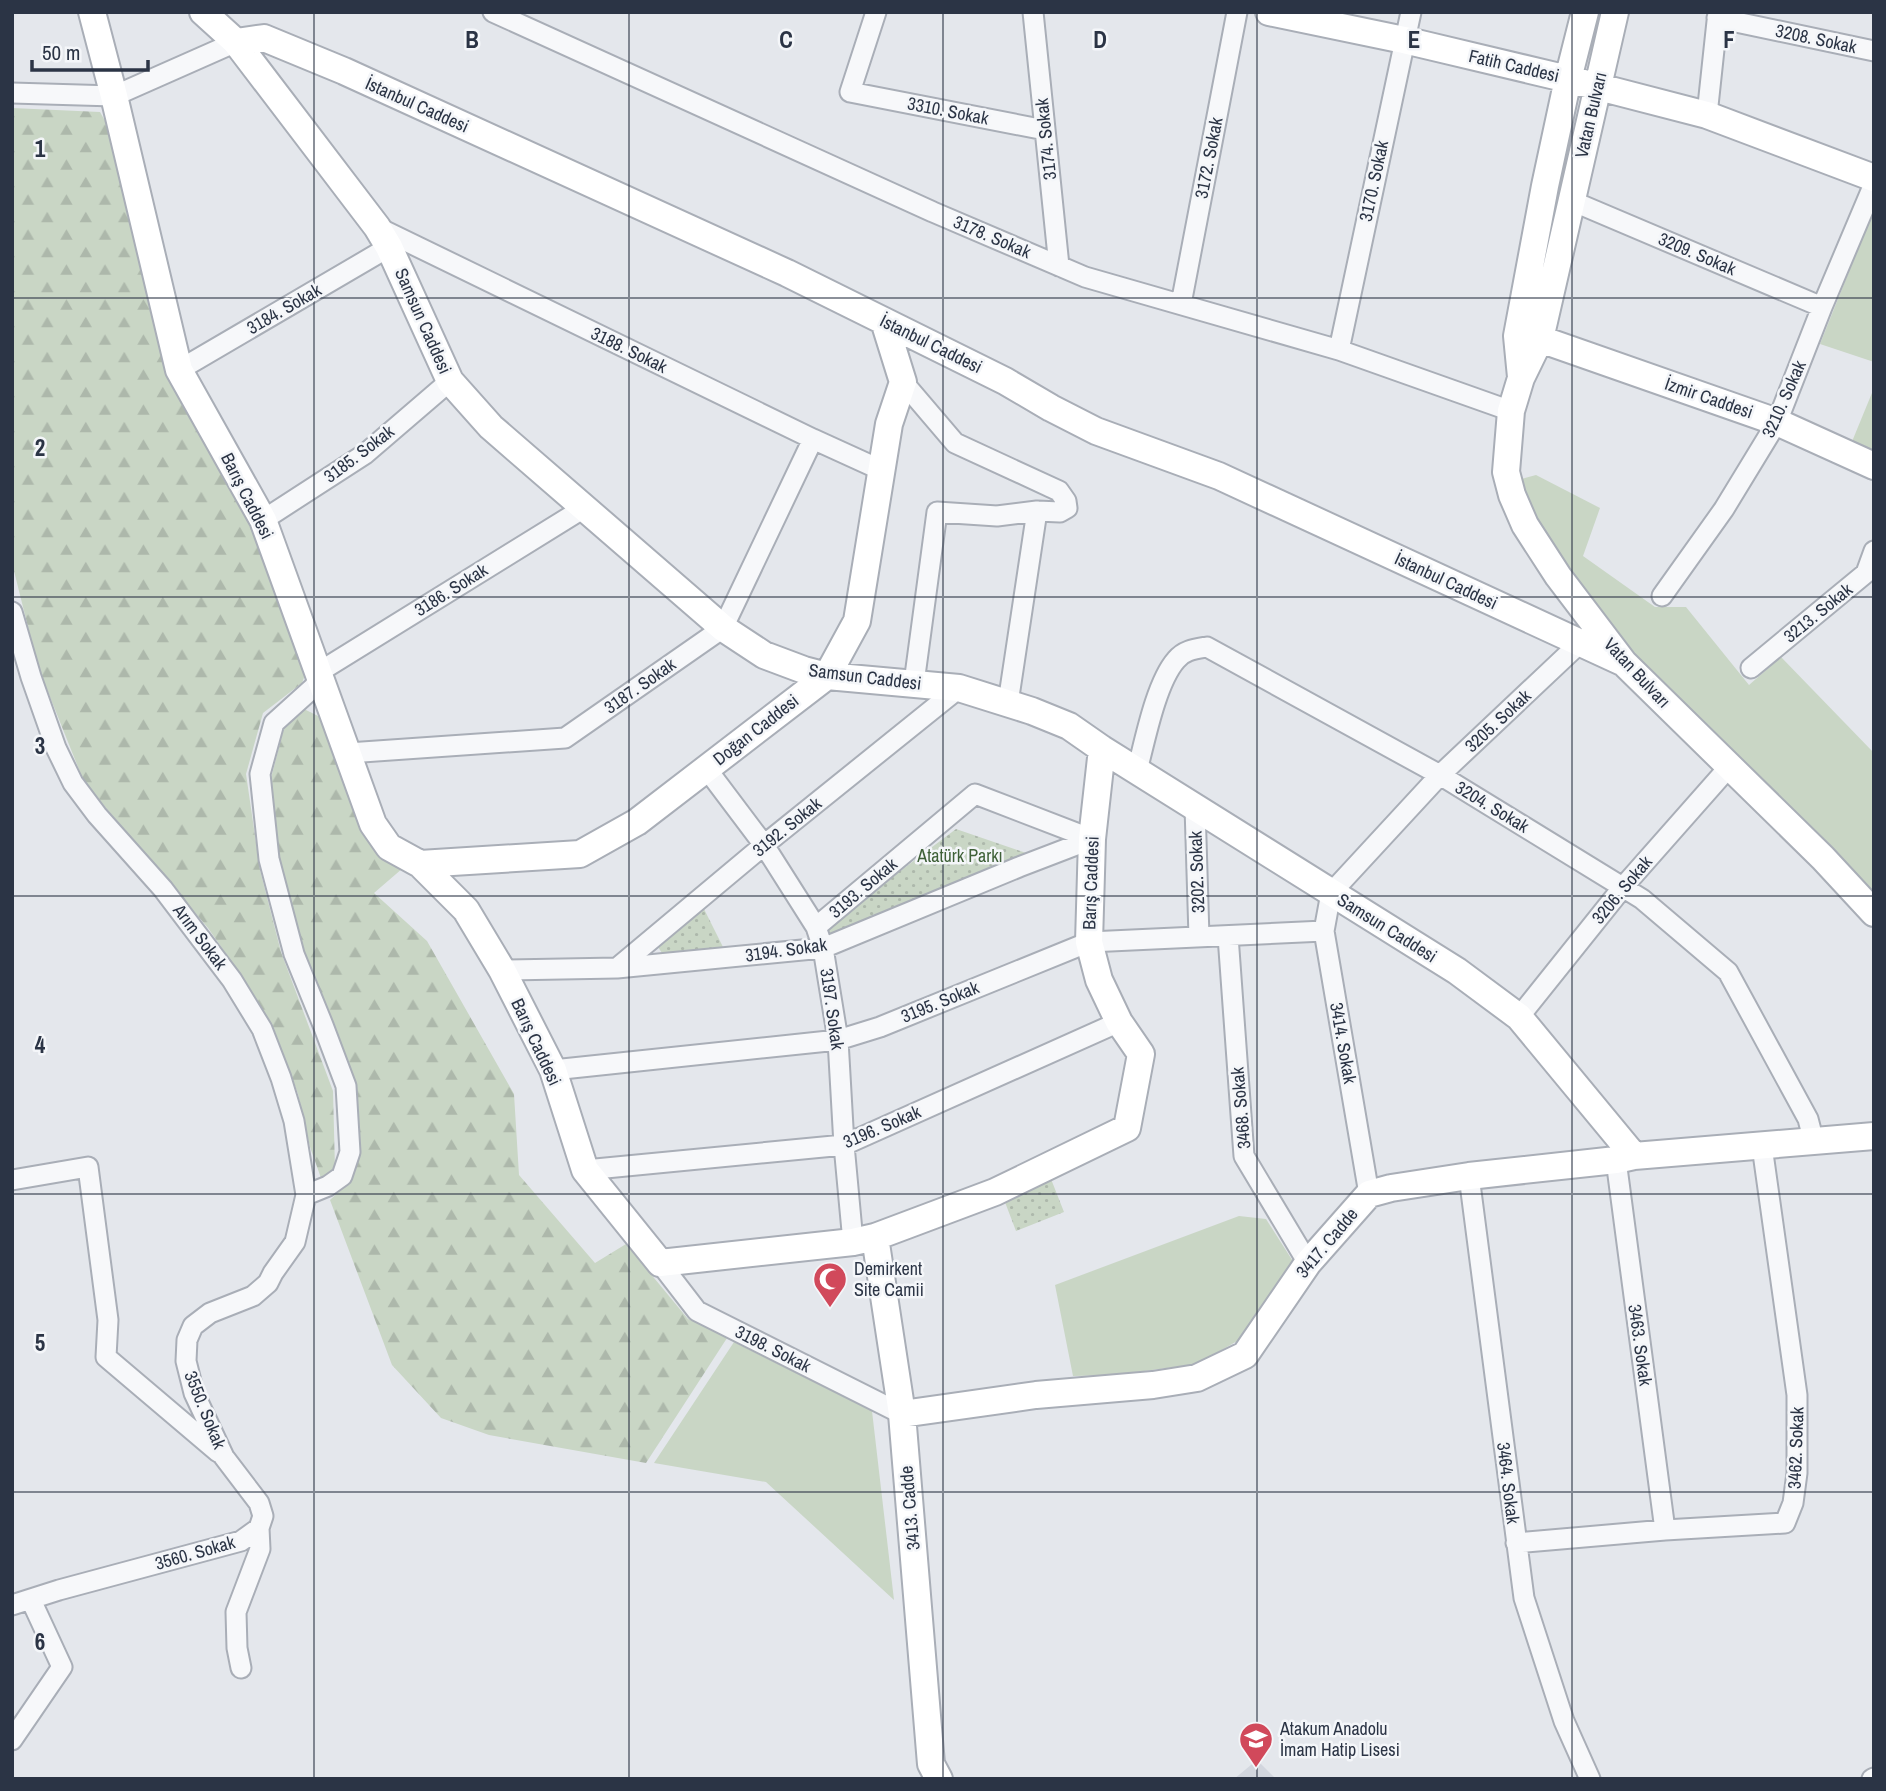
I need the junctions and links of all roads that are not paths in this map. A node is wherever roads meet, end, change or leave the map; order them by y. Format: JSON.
{"nodes":[{"id":1,"x":92,"y":12,"type":"edge"},
{"id":2,"x":203,"y":12,"type":"edge"},
{"id":3,"x":494,"y":12,"type":"edge"},
{"id":4,"x":876,"y":12,"type":"edge"},
{"id":5,"x":1033,"y":12,"type":"edge"},
{"id":6,"x":1237,"y":12,"type":"edge"},
{"id":7,"x":1269,"y":12,"type":"edge"},
{"id":8,"x":1410,"y":12,"type":"edge"},
{"id":9,"x":1585,"y":12,"type":"edge"},
{"id":10,"x":1615,"y":12,"type":"edge"},
{"id":11,"x":1717,"y":15,"type":"edge"},
{"id":12,"x":1404,"y":40,"type":"junction"},
{"id":13,"x":236,"y":42,"type":"junction"},
{"id":14,"x":1874,"y":51,"type":"edge"},
{"id":15,"x":1568,"y":79,"type":"junction"},
{"id":16,"x":1597,"y":86,"type":"junction"},
{"id":17,"x":12,"y":93,"type":"edge"},
{"id":18,"x":114,"y":96,"type":"junction"},
{"id":19,"x":1707,"y":115,"type":"junction"},
{"id":20,"x":1045,"y":130,"type":"junction"},
{"id":21,"x":1874,"y":178,"type":"edge"},
{"id":22,"x":1874,"y":184,"type":"edge"},
{"id":23,"x":1572,"y":201,"type":"junction"},
{"id":24,"x":383,"y":237,"type":"junction"},
{"id":25,"x":1059,"y":266,"type":"junction"},
{"id":26,"x":1181,"y":303,"type":"junction"},
{"id":27,"x":1822,"y":307,"type":"junction"},
{"id":28,"x":884,"y":321,"type":"junction"},
{"id":29,"x":1540,"y":339,"type":"junction"},
{"id":30,"x":1339,"y":350,"type":"junction"},
{"id":31,"x":178,"y":370,"type":"junction"},
{"id":32,"x":1521,"y":378,"type":"junction"},
{"id":33,"x":450,"y":381,"type":"junction"},
{"id":34,"x":903,"y":382,"type":"junction"},
{"id":35,"x":1511,"y":411,"type":"junction"},
{"id":36,"x":1777,"y":422,"type":"junction"},
{"id":37,"x":813,"y":439,"type":"junction"},
{"id":38,"x":1874,"y":466,"type":"edge"},
{"id":39,"x":881,"y":470,"type":"junction"},
{"id":40,"x":584,"y":508,"type":"junction"},
{"id":41,"x":1037,"y":511,"type":"junction"},
{"id":42,"x":263,"y":520,"type":"junction"},
{"id":43,"x":1874,"y":551,"type":"edge"},
{"id":44,"x":1870,"y":576,"type":"edge"},
{"id":45,"x":1662,"y":596,"type":"dead end"},
{"id":46,"x":12,"y":612,"type":"edge"},
{"id":47,"x":723,"y":628,"type":"junction"},
{"id":48,"x":1580,"y":643,"type":"junction"},
{"id":49,"x":1624,"y":663,"type":"junction"},
{"id":50,"x":1751,"y":668,"type":"dead end"},
{"id":51,"x":319,"y":672,"type":"junction"},
{"id":52,"x":827,"y":676,"type":"junction"},
{"id":53,"x":914,"y":683,"type":"junction"},
{"id":54,"x":959,"y":688,"type":"junction"},
{"id":55,"x":303,"y":698,"type":"junction"},
{"id":56,"x":1008,"y":704,"type":"junction"},
{"id":57,"x":333,"y":712,"type":"junction"},
{"id":58,"x":1102,"y":749,"type":"junction"},
{"id":59,"x":348,"y":753,"type":"junction"},
{"id":60,"x":1729,"y":767,"type":"junction"},
{"id":61,"x":706,"y":768,"type":"junction"},
{"id":62,"x":1137,"y":771,"type":"junction"},
{"id":63,"x":1440,"y":775,"type":"junction"},
{"id":64,"x":1195,"y":807,"type":"junction"},
{"id":65,"x":1092,"y":839,"type":"junction"},
{"id":66,"x":764,"y":845,"type":"junction"},
{"id":67,"x":420,"y":864,"type":"junction"},
{"id":68,"x":1623,"y":887,"type":"junction"},
{"id":69,"x":1331,"y":893,"type":"junction"},
{"id":70,"x":1874,"y":913,"type":"edge"},
{"id":71,"x":816,"y":927,"type":"junction"},
{"id":72,"x":1324,"y":932,"type":"junction"},
{"id":73,"x":1228,"y":936,"type":"junction"},
{"id":74,"x":1199,"y":937,"type":"junction"},
{"id":75,"x":1089,"y":942,"type":"junction"},
{"id":76,"x":823,"y":948,"type":"junction"},
{"id":77,"x":617,"y":968,"type":"junction"},
{"id":78,"x":502,"y":970,"type":"junction"},
{"id":79,"x":1519,"y":1017,"type":"junction"},
{"id":80,"x":1119,"y":1022,"type":"junction"},
{"id":81,"x":838,"y":1040,"type":"junction"},
{"id":82,"x":552,"y":1070,"type":"junction"},
{"id":83,"x":1874,"y":1136,"type":"edge"},
{"id":84,"x":1814,"y":1142,"type":"junction"},
{"id":85,"x":844,"y":1146,"type":"junction"},
{"id":86,"x":1762,"y":1146,"type":"junction"},
{"id":87,"x":1625,"y":1158,"type":"junction"},
{"id":88,"x":585,"y":1170,"type":"junction"},
{"id":89,"x":1469,"y":1176,"type":"junction"},
{"id":90,"x":12,"y":1180,"type":"edge"},
{"id":91,"x":1369,"y":1194,"type":"junction"},
{"id":92,"x":306,"y":1195,"type":"junction"},
{"id":93,"x":864,"y":1240,"type":"junction"},
{"id":94,"x":660,"y":1263,"type":"junction"},
{"id":95,"x":1308,"y":1263,"type":"junction"},
{"id":96,"x":268,"y":1283,"type":"joint"},
{"id":97,"x":902,"y":1414,"type":"junction"},
{"id":98,"x":224,"y":1457,"type":"junction"},
{"id":99,"x":259,"y":1528,"type":"junction"},
{"id":100,"x":1665,"y":1530,"type":"junction"},
{"id":101,"x":1516,"y":1543,"type":"junction"},
{"id":102,"x":22,"y":1602,"type":"edge"},
{"id":103,"x":241,"y":1668,"type":"dead end"},
{"id":104,"x":12,"y":1740,"type":"edge"},
{"id":105,"x":939,"y":1779,"type":"edge"},
{"id":106,"x":1590,"y":1779,"type":"edge"}],
"edges":[{"from":1,"to":18,"type":"street","name":"Barış Caddesi"},
{"from":2,"to":13,"type":"street","name":"Samsun Caddesi"},
{"from":3,"to":25,"type":"street","name":"3178. Sokak"},
{"from":4,"to":20,"type":"street","name":"3310. Sokak"},
{"from":5,"to":20,"type":"street","name":"3174. Sokak"},
{"from":6,"to":26,"type":"street","name":"3172. Sokak"},
{"from":7,"to":12,"type":"street","name":"Fatih Caddesi"},
{"from":8,"to":12,"type":"street","name":"3170. Sokak"},
{"from":9,"to":15,"type":"street","name":"Vatan Bulvarı"},
{"from":10,"to":16,"type":"street","name":"Vatan Bulvarı"},
{"from":11,"to":14,"type":"street","name":"3208. Sokak"},
{"from":11,"to":19,"type":"street"},
{"from":12,"to":15,"type":"street","name":"Fatih Caddesi"},
{"from":12,"to":30,"type":"street","name":"3170. Sokak"},
{"from":13,"to":18,"type":"street"},
{"from":13,"to":24,"type":"street","name":"Samsun Caddesi"},
{"from":13,"to":28,"type":"street","name":"İstanbul Caddesi"},
{"from":15,"to":16,"type":"street","name":"Fatih Caddesi"},
{"from":15,"to":32,"type":"street","name":"Vatan Bulvarı"},
{"from":16,"to":19,"type":"street","name":"Fatih Caddesi"},
{"from":16,"to":23,"type":"street","name":"Vatan Bulvarı"},
{"from":17,"to":18,"type":"street"},
{"from":18,"to":31,"type":"street","name":"Barış Caddesi"},
{"from":19,"to":21,"type":"street","name":"Fatih Caddesi"},
{"from":20,"to":25,"type":"street","name":"3174. Sokak"},
{"from":22,"to":27,"type":"street","name":"3210. Sokak"},
{"from":23,"to":27,"type":"street","name":"3209. Sokak"},
{"from":23,"to":29,"type":"street","name":"Vatan Bulvarı"},
{"from":24,"to":31,"type":"street","name":"3184. Sokak"},
{"from":24,"to":33,"type":"street","name":"Samsun Caddesi"},
{"from":24,"to":37,"type":"street","name":"3188. Sokak"},
{"from":25,"to":26,"type":"street","name":"3178. Sokak"},
{"from":26,"to":30,"type":"street","name":"3178. Sokak"},
{"from":27,"to":36,"type":"street","name":"3210. Sokak"},
{"from":28,"to":34,"type":"street"},
{"from":28,"to":48,"type":"street","name":"İstanbul Caddesi"},
{"from":29,"to":32,"type":"street","name":"Vatan Bulvarı"},
{"from":29,"to":36,"type":"street","name":"İzmir Caddesi"},
{"from":30,"to":35,"type":"street","name":"3178. Sokak"},
{"from":31,"to":42,"type":"street","name":"Barış Caddesi"},
{"from":32,"to":35,"type":"street","name":"Vatan Bulvarı"},
{"from":33,"to":40,"type":"street","name":"Samsun Caddesi"},
{"from":33,"to":42,"type":"street","name":"3185. Sokak"},
{"from":34,"to":39,"type":"street","name":"Doğan Caddesi"},
{"from":34,"to":41,"type":"street"},
{"from":35,"to":49,"type":"street","name":"Vatan Bulvarı"},
{"from":36,"to":38,"type":"street","name":"İzmir Caddesi"},
{"from":36,"to":45,"type":"street","name":"3210. Sokak"},
{"from":37,"to":39,"type":"street","name":"3188. Sokak"},
{"from":37,"to":47,"type":"street","name":"3187. Sokak"},
{"from":39,"to":52,"type":"street","name":"Doğan Caddesi"},
{"from":40,"to":47,"type":"street","name":"Samsun Caddesi"},
{"from":40,"to":51,"type":"street","name":"3186. Sokak"},
{"from":41,"to":53,"type":"street"},
{"from":41,"to":56,"type":"street"},
{"from":42,"to":51,"type":"street","name":"Barış Caddesi"},
{"from":43,"to":44,"type":"street","name":"3213. Sokak"},
{"from":44,"to":50,"type":"street","name":"3213. Sokak"},
{"from":46,"to":92,"type":"street","name":"Arım Sokak"},
{"from":47,"to":52,"type":"street","name":"Samsun Caddesi"},
{"from":47,"to":59,"type":"street","name":"3187. Sokak"},
{"from":48,"to":49,"type":"street","name":"İstanbul Caddesi"},
{"from":48,"to":63,"type":"street","name":"3205. Sokak"},
{"from":49,"to":60,"type":"street","name":"Vatan Bulvarı"},
{"from":51,"to":55,"type":"street"},
{"from":51,"to":57,"type":"street","name":"Barış Caddesi"},
{"from":52,"to":53,"type":"street","name":"Samsun Caddesi"},
{"from":52,"to":61,"type":"street","name":"Doğan Caddesi"},
{"from":53,"to":54,"type":"street","name":"Samsun Caddesi"},
{"from":54,"to":56,"type":"street","name":"Samsun Caddesi"},
{"from":54,"to":66,"type":"street","name":"3192. Sokak"},
{"from":55,"to":57,"type":"street"},
{"from":55,"to":92,"type":"street"},
{"from":56,"to":58,"type":"street","name":"Samsun Caddesi"},
{"from":57,"to":59,"type":"street","name":"Barış Caddesi"},
{"from":58,"to":62,"type":"street","name":"Samsun Caddesi"},
{"from":58,"to":65,"type":"street","name":"Barış Caddesi"},
{"from":59,"to":67,"type":"street","name":"Barış Caddesi"},
{"from":60,"to":68,"type":"street","name":"3206. Sokak"},
{"from":60,"to":70,"type":"street","name":"Vatan Bulvarı"},
{"from":61,"to":66,"type":"street","name":"3197. Sokak"},
{"from":61,"to":67,"type":"street","name":"Doğan Caddesi"},
{"from":62,"to":63,"type":"street","name":"3204. Sokak"},
{"from":62,"to":64,"type":"street","name":"Samsun Caddesi"},
{"from":63,"to":68,"type":"street","name":"3204. Sokak"},
{"from":63,"to":69,"type":"street","name":"3205. Sokak"},
{"from":64,"to":69,"type":"street","name":"Samsun Caddesi"},
{"from":64,"to":74,"type":"street","name":"3202. Sokak"},
{"from":65,"to":71,"type":"street","name":"3193. Sokak"},
{"from":65,"to":75,"type":"street","name":"Barış Caddesi"},
{"from":65,"to":76,"type":"street","name":"3194. Sokak"},
{"from":66,"to":71,"type":"street","name":"3197. Sokak"},
{"from":66,"to":77,"type":"street","name":"3192. Sokak"},
{"from":67,"to":78,"type":"street","name":"Barış Caddesi"},
{"from":68,"to":79,"type":"street","name":"3206. Sokak"},
{"from":68,"to":84,"type":"street","name":"3204. Sokak"},
{"from":69,"to":72,"type":"street","name":"3414. Sokak"},
{"from":69,"to":79,"type":"street","name":"Samsun Caddesi"},
{"from":71,"to":76,"type":"street","name":"3197. Sokak"},
{"from":72,"to":73,"type":"street","name":"3195. Sokak"},
{"from":72,"to":91,"type":"street","name":"3414. Sokak"},
{"from":73,"to":74,"type":"street","name":"3195. Sokak"},
{"from":73,"to":95,"type":"street","name":"3468. Sokak"},
{"from":74,"to":75,"type":"street","name":"3195. Sokak"},
{"from":75,"to":80,"type":"street","name":"Barış Caddesi"},
{"from":75,"to":81,"type":"street","name":"3195. Sokak"},
{"from":76,"to":77,"type":"street","name":"3194. Sokak"},
{"from":76,"to":81,"type":"street","name":"3197. Sokak"},
{"from":77,"to":78,"type":"street","name":"3194. Sokak"},
{"from":78,"to":82,"type":"street","name":"Barış Caddesi"},
{"from":79,"to":87,"type":"street","name":"Samsun Caddesi"},
{"from":80,"to":85,"type":"street","name":"3196. Sokak"},
{"from":80,"to":93,"type":"street","name":"Barış Caddesi"},
{"from":81,"to":82,"type":"street","name":"3195. Sokak"},
{"from":81,"to":85,"type":"street","name":"3197. Sokak"},
{"from":82,"to":88,"type":"street","name":"Barış Caddesi"},
{"from":83,"to":84,"type":"street","name":"3417. Cadde"},
{"from":84,"to":86,"type":"street","name":"3417. Cadde"},
{"from":85,"to":88,"type":"street","name":"3196. Sokak"},
{"from":85,"to":93,"type":"street","name":"3197. Sokak"},
{"from":86,"to":87,"type":"street","name":"3417. Cadde"},
{"from":86,"to":100,"type":"street","name":"3462. Sokak"},
{"from":87,"to":89,"type":"street","name":"3417. Cadde"},
{"from":87,"to":100,"type":"street","name":"3463. Sokak"},
{"from":88,"to":94,"type":"street","name":"Barış Caddesi"},
{"from":89,"to":91,"type":"street","name":"3417. Cadde"},
{"from":89,"to":101,"type":"street","name":"3464. Sokak"},
{"from":90,"to":98,"type":"street","name":"3550. Sokak"},
{"from":91,"to":95,"type":"street","name":"3417. Cadde"},
{"from":92,"to":96,"type":"street","name":"Arım Sokak"},
{"from":93,"to":94,"type":"street","name":"Barış Caddesi"},
{"from":93,"to":97,"type":"street","name":"3413. Cadde"},
{"from":94,"to":97,"type":"street","name":"3198. Sokak"},
{"from":95,"to":97,"type":"street","name":"3417. Cadde"},
{"from":96,"to":98,"type":"street","name":"3550. Sokak"},
{"from":97,"to":105,"type":"street","name":"3413. Cadde"},
{"from":98,"to":99,"type":"street","name":"3550. Sokak"},
{"from":99,"to":102,"type":"street","name":"3560. Sokak"},
{"from":99,"to":103,"type":"street","name":"3560. Sokak"},
{"from":100,"to":101,"type":"street","name":"3462. Sokak"},
{"from":101,"to":106,"type":"street","name":"3464. Sokak"},
{"from":102,"to":104,"type":"street"}]}
